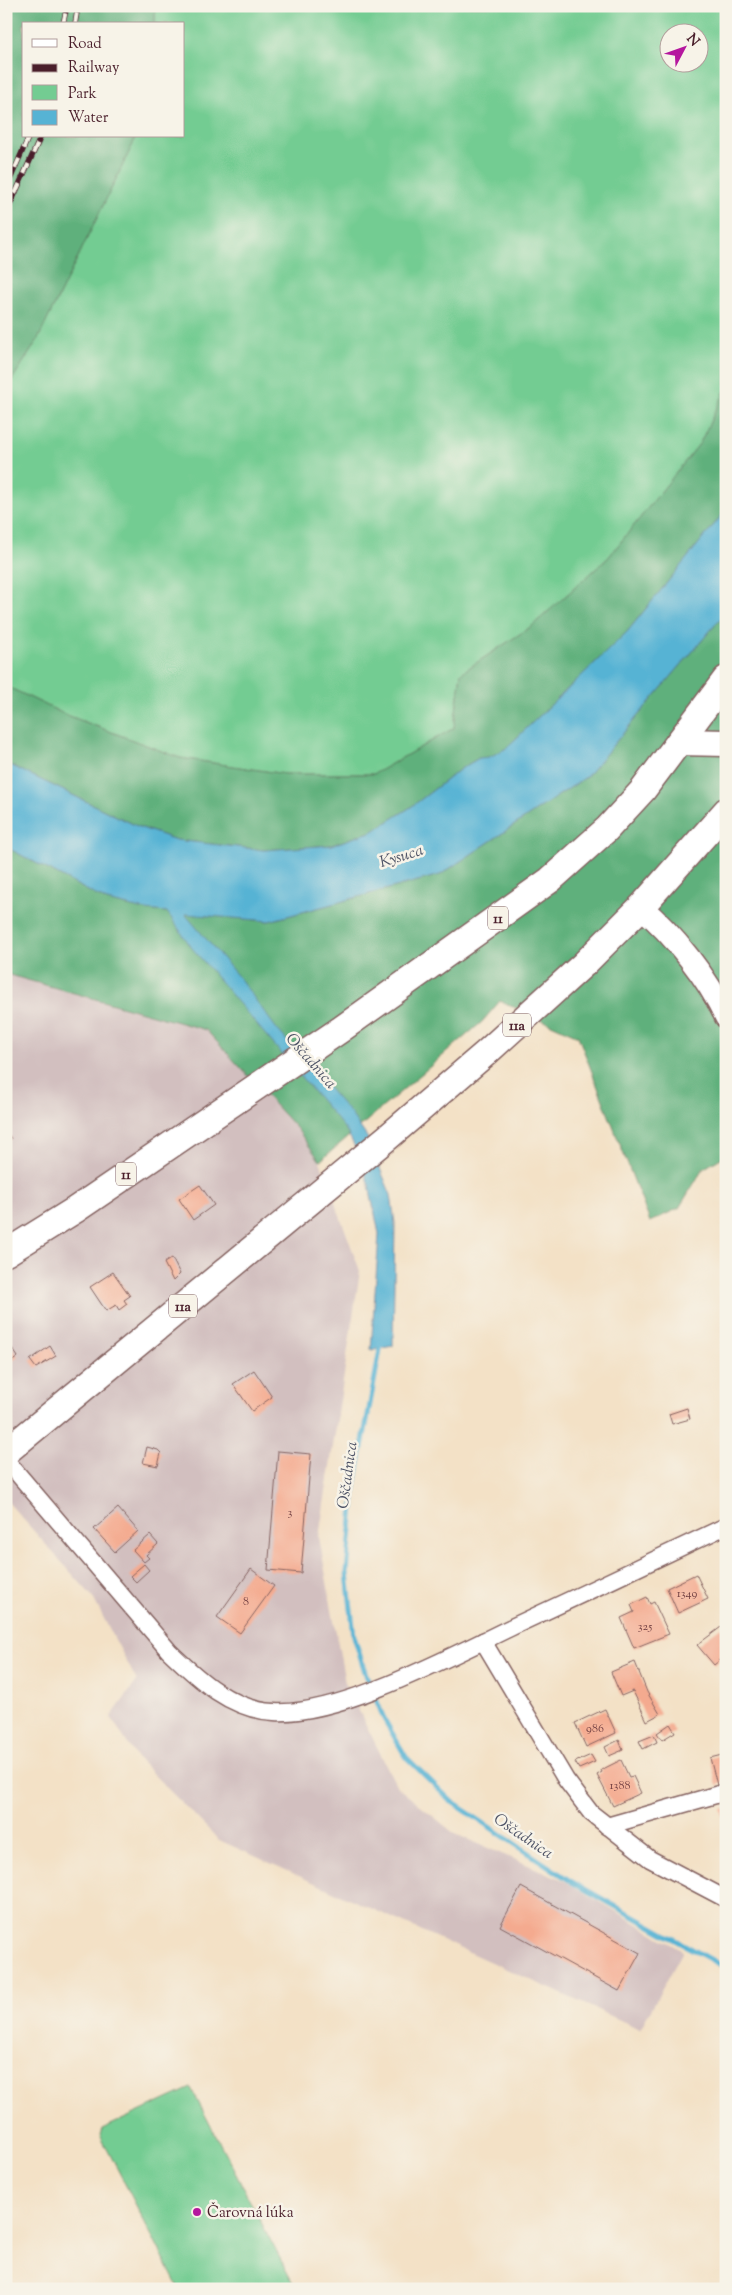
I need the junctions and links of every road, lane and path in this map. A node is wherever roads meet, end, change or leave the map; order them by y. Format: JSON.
{"nodes":[{"id":1,"x":722,"y":685,"type":"edge"},
{"id":2,"x":726,"y":718,"type":"edge"},
{"id":3,"x":679,"y":742,"type":"junction"},
{"id":4,"x":726,"y":743,"type":"edge"},
{"id":5,"x":726,"y":811,"type":"edge"},
{"id":6,"x":641,"y":907,"type":"junction"},
{"id":7,"x":726,"y":1017,"type":"edge"},
{"id":8,"x":6,"y":1253,"type":"edge"},
{"id":9,"x":6,"y":1452,"type":"edge"},
{"id":10,"x":6,"y":1460,"type":"edge"},
{"id":11,"x":726,"y":1526,"type":"edge"},
{"id":12,"x":483,"y":1641,"type":"junction"},
{"id":13,"x":726,"y":1792,"type":"edge"},
{"id":14,"x":606,"y":1826,"type":"junction"},
{"id":15,"x":726,"y":1899,"type":"edge"}],
"edges":[{"from":1,"to":2,"type":"main road"},
{"from":1,"to":3,"type":"main road","number":"11"},
{"from":3,"to":4,"type":"main road"},
{"from":3,"to":8,"type":"main road","number":"11"},
{"from":5,"to":6,"type":"main road","number":"11a"},
{"from":6,"to":7,"type":"street"},
{"from":6,"to":9,"type":"main road","number":"11a"},
{"from":10,"to":12,"type":"street"},
{"from":11,"to":12,"type":"street"},
{"from":12,"to":14,"type":"street"},
{"from":13,"to":14,"type":"street"},
{"from":14,"to":15,"type":"street"}]}
